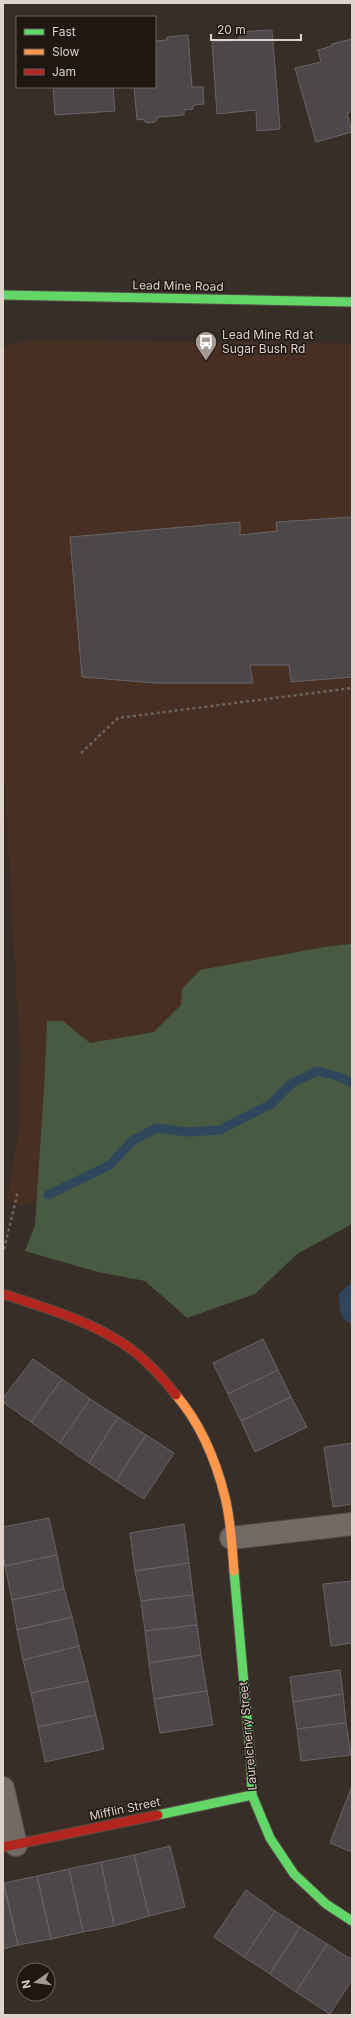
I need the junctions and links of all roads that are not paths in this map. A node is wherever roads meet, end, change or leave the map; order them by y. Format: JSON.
{"nodes":[{"id":1,"x":3,"y":295,"type":"edge"},
{"id":2,"x":352,"y":302,"type":"edge"},
{"id":3,"x":3,"y":1294,"type":"edge"},
{"id":4,"x":352,"y":1524,"type":"edge"},
{"id":5,"x":231,"y":1538,"type":"junction"},
{"id":6,"x":3,"y":1788,"type":"edge"},
{"id":7,"x":252,"y":1795,"type":"junction"},
{"id":8,"x":9,"y":1846,"type":"edge"},
{"id":9,"x":352,"y":1921,"type":"edge"}],
"edges":[{"from":1,"to":2,"type":"street","name":"Lead Mine Road"},
{"from":3,"to":5,"type":"street","name":"Laurelcherry Street"},
{"from":4,"to":5,"type":"street"},
{"from":5,"to":7,"type":"street","name":"Laurelcherry Street"},
{"from":6,"to":8,"type":"street"},
{"from":7,"to":8,"type":"street","name":"Mifflin Street"},
{"from":7,"to":9,"type":"street","name":"Laurelcherry Street"}]}
